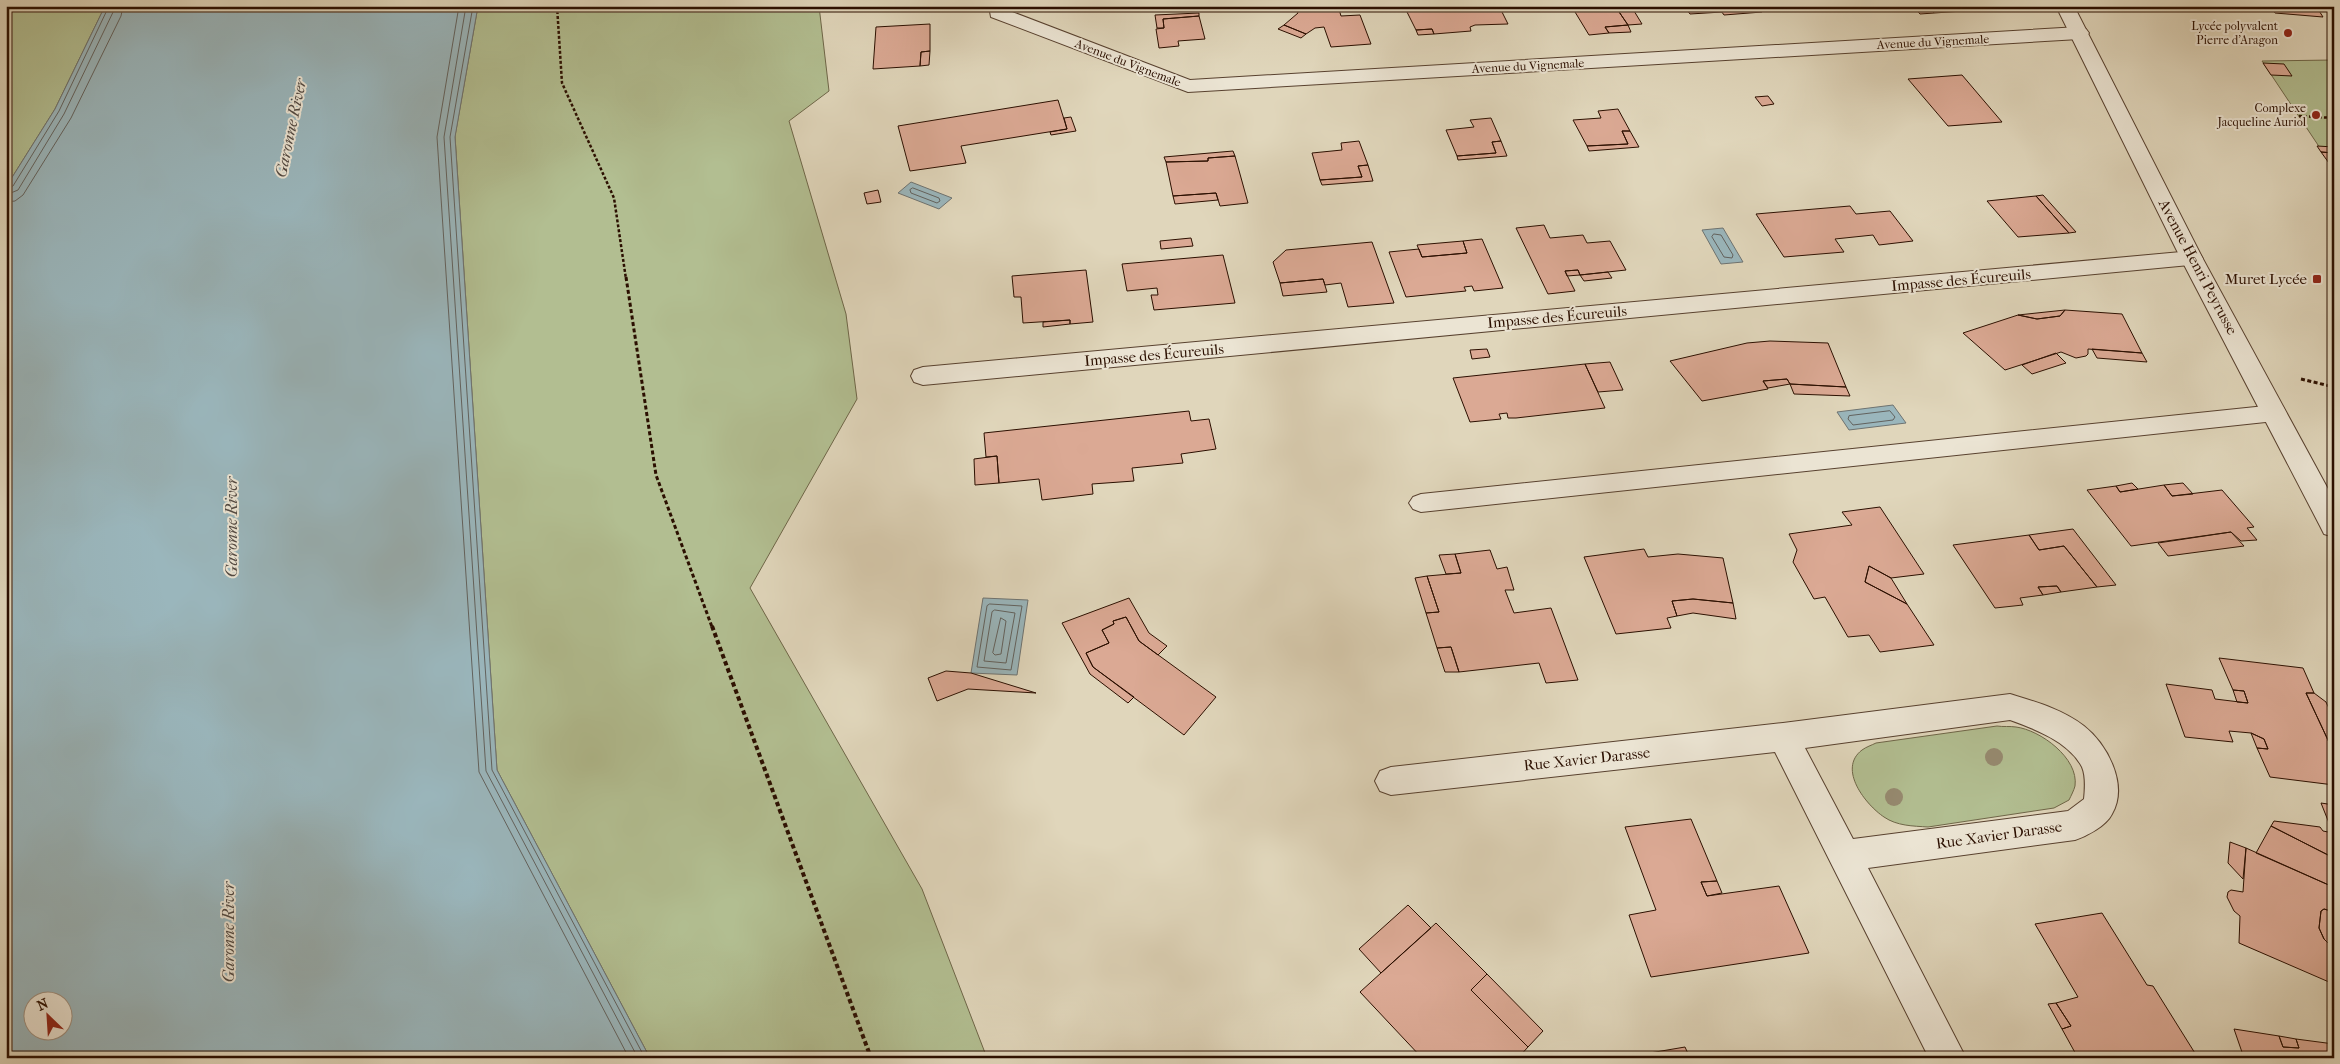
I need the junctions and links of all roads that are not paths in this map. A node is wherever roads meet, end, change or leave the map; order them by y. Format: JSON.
{"nodes":[{"id":1,"x":998,"y":6,"type":"edge"},
{"id":2,"x":2065,"y":6,"type":"edge"},
{"id":3,"x":2079,"y":33,"type":"junction"},
{"id":4,"x":2192,"y":259,"type":"junction"},
{"id":5,"x":923,"y":376,"type":"dead end"},
{"id":6,"x":2275,"y":413,"type":"junction"},
{"id":7,"x":1421,"y":503,"type":"dead end"},
{"id":8,"x":2334,"y":526,"type":"edge"},
{"id":9,"x":1784,"y":737,"type":"junction"},
{"id":10,"x":1391,"y":781,"type":"dead end"},
{"id":11,"x":1846,"y":856,"type":"junction"},
{"id":12,"x":1948,"y":1058,"type":"edge"}],
"edges":[{"from":1,"to":3,"type":"street","name":"Avenue du Vignemale"},
{"from":2,"to":3,"type":"street","name":"Avenue Henri Peyrusse"},
{"from":3,"to":4,"type":"street","name":"Avenue Henri Peyrusse"},
{"from":4,"to":5,"type":"street","name":"Impasse des Écureuils"},
{"from":4,"to":6,"type":"street","name":"Avenue Henri Peyrusse"},
{"from":6,"to":7,"type":"lane"},
{"from":6,"to":8,"type":"street","name":"Avenue Henri Peyrusse"},
{"from":9,"to":10,"type":"street","name":"Rue Xavier Darasse"},
{"from":9,"to":11,"type":"street"},
{"from":9,"to":11,"type":"street","name":"Rue Xavier Darasse"},
{"from":11,"to":12,"type":"street"}]}
